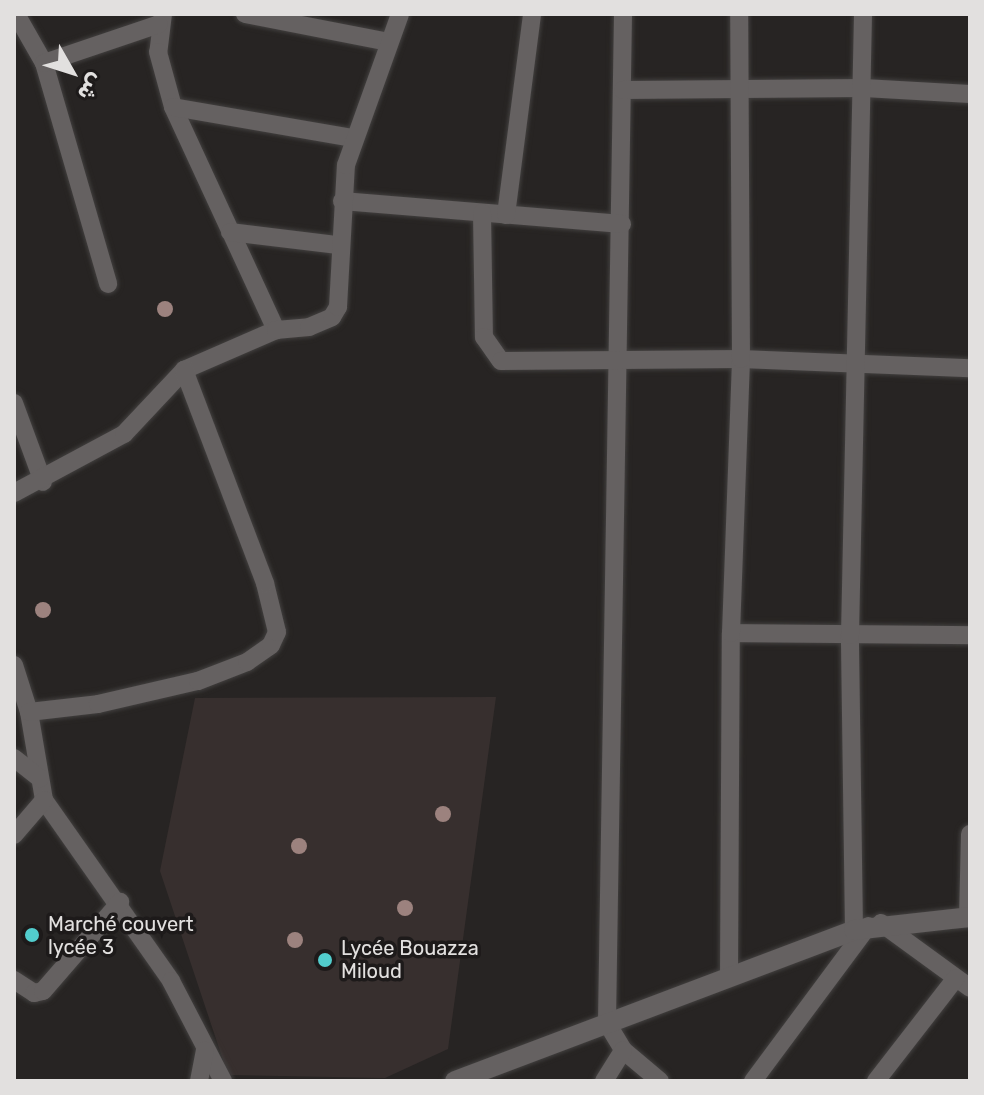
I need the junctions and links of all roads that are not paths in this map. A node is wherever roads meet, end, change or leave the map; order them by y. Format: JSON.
{"nodes":[{"id":1,"x":16,"y":14,"type":"edge"},
{"id":2,"x":245,"y":14,"type":"edge"},
{"id":3,"x":400,"y":14,"type":"edge"},
{"id":4,"x":532,"y":14,"type":"edge"},
{"id":5,"x":623,"y":14,"type":"edge"},
{"id":6,"x":739,"y":14,"type":"edge"},
{"id":7,"x":863,"y":14,"type":"edge"},
{"id":8,"x":161,"y":19,"type":"edge"},
{"id":9,"x":389,"y":42,"type":"junction"},
{"id":10,"x":44,"y":63,"type":"junction"},
{"id":11,"x":742,"y":87,"type":"junction"},
{"id":12,"x":864,"y":88,"type":"junction"},
{"id":13,"x":623,"y":90,"type":"junction"},
{"id":14,"x":970,"y":94,"type":"edge"},
{"id":15,"x":173,"y":107,"type":"junction"},
{"id":16,"x":353,"y":138,"type":"junction"},
{"id":17,"x":342,"y":201,"type":"junction"},
{"id":18,"x":482,"y":213,"type":"junction"},
{"id":19,"x":506,"y":215,"type":"junction"},
{"id":20,"x":622,"y":224,"type":"junction"},
{"id":21,"x":230,"y":232,"type":"junction"},
{"id":22,"x":338,"y":245,"type":"junction"},
{"id":23,"x":108,"y":284,"type":"dead end"},
{"id":24,"x":276,"y":330,"type":"junction"},
{"id":25,"x":741,"y":359,"type":"junction"},
{"id":26,"x":619,"y":363,"type":"junction"},
{"id":27,"x":856,"y":365,"type":"junction"},
{"id":28,"x":970,"y":368,"type":"edge"},
{"id":29,"x":184,"y":370,"type":"junction"},
{"id":30,"x":14,"y":403,"type":"edge"},
{"id":31,"x":43,"y":482,"type":"junction"},
{"id":32,"x":14,"y":493,"type":"edge"},
{"id":33,"x":731,"y":633,"type":"junction"},
{"id":34,"x":850,"y":635,"type":"junction"},
{"id":35,"x":970,"y":635,"type":"edge"},
{"id":36,"x":14,"y":665,"type":"edge"},
{"id":37,"x":29,"y":712,"type":"junction"},
{"id":38,"x":14,"y":758,"type":"edge"},
{"id":39,"x":40,"y":778,"type":"junction"},
{"id":40,"x":44,"y":800,"type":"junction"},
{"id":41,"x":970,"y":834,"type":"edge"},
{"id":42,"x":14,"y":835,"type":"edge"},
{"id":43,"x":120,"y":902,"type":"junction"},
{"id":44,"x":969,"y":917,"type":"edge"},
{"id":45,"x":868,"y":926,"type":"junction"},
{"id":46,"x":729,"y":977,"type":"junction"},
{"id":47,"x":14,"y":980,"type":"edge"},
{"id":48,"x":963,"y":983,"type":"edge"},
{"id":49,"x":607,"y":1023,"type":"junction"},
{"id":50,"x":623,"y":1050,"type":"junction"},
{"id":51,"x":205,"y":1051,"type":"junction"},
{"id":52,"x":199,"y":1081,"type":"edge"},
{"id":53,"x":223,"y":1081,"type":"edge"},
{"id":54,"x":455,"y":1081,"type":"edge"},
{"id":55,"x":604,"y":1081,"type":"edge"},
{"id":56,"x":660,"y":1081,"type":"edge"},
{"id":57,"x":753,"y":1081,"type":"edge"},
{"id":58,"x":876,"y":1081,"type":"edge"}],
"edges":[{"from":1,"to":10,"type":"street"},
{"from":2,"to":9,"type":"street"},
{"from":3,"to":9,"type":"street"},
{"from":4,"to":19,"type":"street"},
{"from":5,"to":13,"type":"street"},
{"from":6,"to":11,"type":"street"},
{"from":7,"to":12,"type":"street"},
{"from":8,"to":10,"type":"street"},
{"from":8,"to":15,"type":"street"},
{"from":9,"to":16,"type":"street"},
{"from":10,"to":23,"type":"street"},
{"from":11,"to":12,"type":"street"},
{"from":11,"to":13,"type":"street"},
{"from":11,"to":25,"type":"street"},
{"from":12,"to":14,"type":"street"},
{"from":12,"to":27,"type":"street"},
{"from":13,"to":20,"type":"street"},
{"from":15,"to":16,"type":"street"},
{"from":15,"to":21,"type":"street"},
{"from":16,"to":17,"type":"street"},
{"from":17,"to":18,"type":"street"},
{"from":17,"to":22,"type":"street"},
{"from":18,"to":19,"type":"street"},
{"from":18,"to":26,"type":"street"},
{"from":19,"to":20,"type":"street"},
{"from":20,"to":26,"type":"street"},
{"from":21,"to":22,"type":"street"},
{"from":21,"to":24,"type":"street"},
{"from":22,"to":24,"type":"street"},
{"from":24,"to":29,"type":"street"},
{"from":25,"to":26,"type":"street"},
{"from":25,"to":27,"type":"street"},
{"from":25,"to":33,"type":"street"},
{"from":26,"to":49,"type":"street"},
{"from":27,"to":28,"type":"street"},
{"from":27,"to":34,"type":"street"},
{"from":29,"to":31,"type":"street"},
{"from":29,"to":37,"type":"street"},
{"from":30,"to":31,"type":"street"},
{"from":31,"to":32,"type":"street"},
{"from":33,"to":34,"type":"street"},
{"from":33,"to":46,"type":"street"},
{"from":34,"to":35,"type":"street"},
{"from":34,"to":45,"type":"street"},
{"from":36,"to":37,"type":"street"},
{"from":37,"to":39,"type":"street"},
{"from":38,"to":39,"type":"street"},
{"from":39,"to":40,"type":"street"},
{"from":40,"to":42,"type":"street"},
{"from":40,"to":43,"type":"street"},
{"from":41,"to":44,"type":"street"},
{"from":43,"to":47,"type":"street"},
{"from":43,"to":51,"type":"street"},
{"from":44,"to":45,"type":"street"},
{"from":45,"to":46,"type":"street"},
{"from":45,"to":48,"type":"street"},
{"from":45,"to":57,"type":"street"},
{"from":46,"to":49,"type":"street"},
{"from":48,"to":58,"type":"street"},
{"from":49,"to":50,"type":"street"},
{"from":49,"to":54,"type":"street"},
{"from":50,"to":55,"type":"street"},
{"from":50,"to":56,"type":"street"},
{"from":51,"to":52,"type":"street"},
{"from":51,"to":53,"type":"street"}]}
